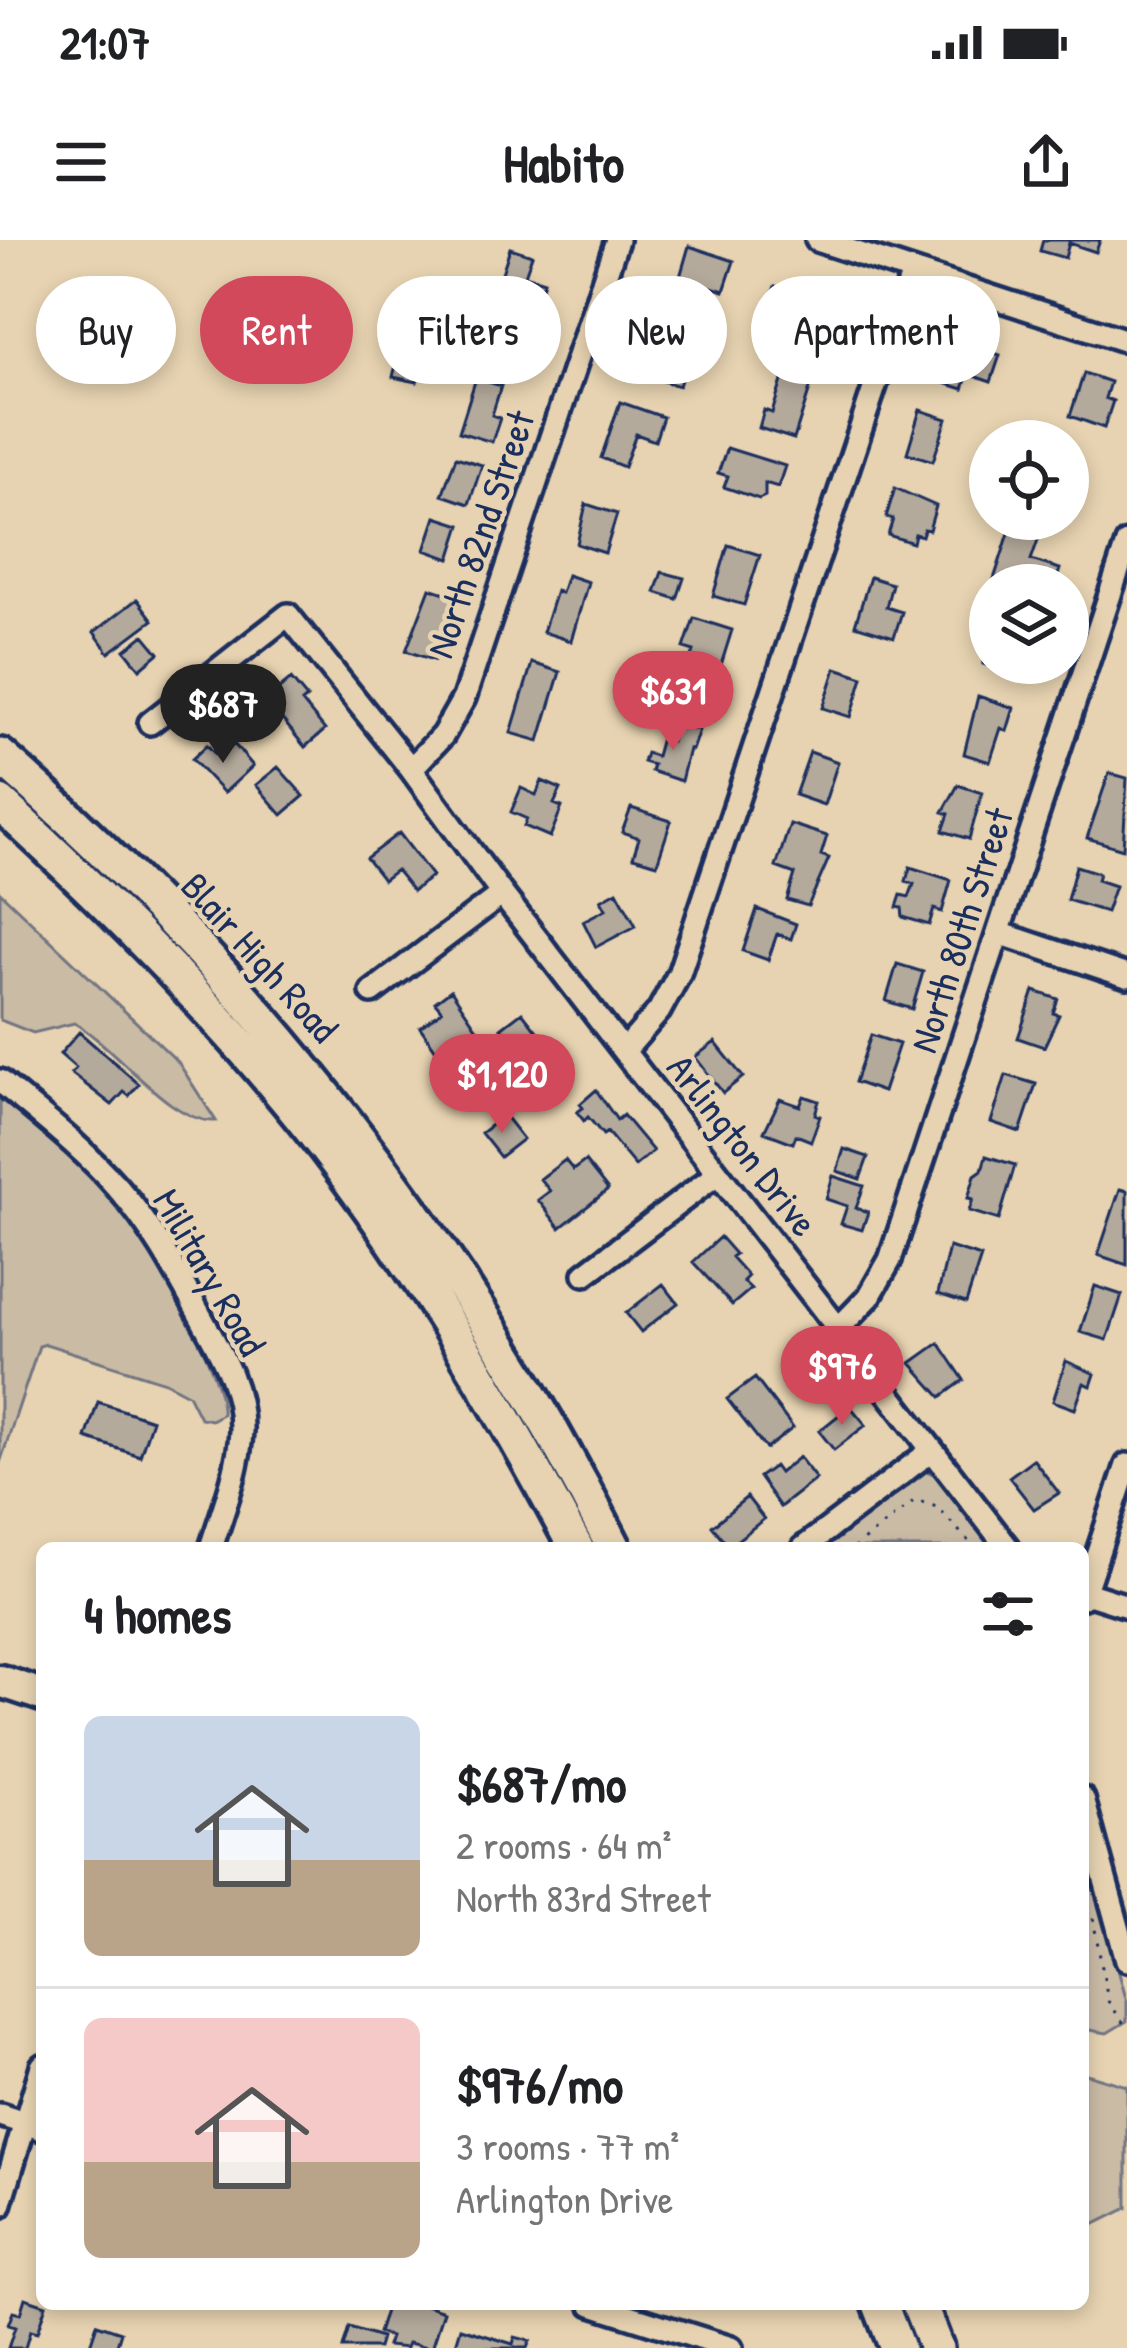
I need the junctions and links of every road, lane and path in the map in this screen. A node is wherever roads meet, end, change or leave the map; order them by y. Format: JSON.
{"nodes":[{"id":1,"x":617,"y":240,"type":"edge"},
{"id":2,"x":817,"y":240,"type":"edge"},
{"id":3,"x":913,"y":272,"type":"junction"},
{"id":4,"x":1127,"y":340,"type":"edge"},
{"id":5,"x":1127,"y":543,"type":"edge"},
{"id":6,"x":150,"y":723,"type":"dead end"},
{"id":7,"x":0,"y":756,"type":"edge"},
{"id":8,"x":411,"y":769,"type":"junction"},
{"id":9,"x":0,"y":803,"type":"edge"},
{"id":10,"x":502,"y":894,"type":"junction"},
{"id":11,"x":999,"y":933,"type":"junction"},
{"id":12,"x":1127,"y":976,"type":"edge"},
{"id":13,"x":372,"y":992,"type":"dead end"},
{"id":14,"x":626,"y":1050,"type":"junction"},
{"id":15,"x":0,"y":1081,"type":"edge"},
{"id":16,"x":717,"y":1174,"type":"junction"},
{"id":17,"x":585,"y":1274,"type":"dead end"},
{"id":18,"x":840,"y":1328,"type":"junction"},
{"id":19,"x":932,"y":1451,"type":"junction"},
{"id":20,"x":1127,"y":1465,"type":"edge"},
{"id":21,"x":213,"y":1542,"type":"edge"},
{"id":22,"x":573,"y":1542,"type":"edge"},
{"id":23,"x":611,"y":1542,"type":"edge"},
{"id":24,"x":811,"y":1542,"type":"edge"},
{"id":25,"x":862,"y":1542,"type":"edge"},
{"id":26,"x":970,"y":1542,"type":"edge"},
{"id":27,"x":1003,"y":1542,"type":"edge"},
{"id":28,"x":1089,"y":1579,"type":"edge"},
{"id":29,"x":1089,"y":1595,"type":"edge"},
{"id":30,"x":1127,"y":1606,"type":"edge"},
{"id":31,"x":0,"y":1682,"type":"edge"},
{"id":32,"x":36,"y":1693,"type":"edge"},
{"id":33,"x":1089,"y":1821,"type":"edge"},
{"id":34,"x":1090,"y":1904,"type":"dead end"},
{"id":35,"x":1089,"y":1946,"type":"edge"},
{"id":36,"x":1095,"y":1947,"type":"junction"},
{"id":37,"x":1127,"y":1960,"type":"edge"},
{"id":38,"x":1127,"y":2028,"type":"edge"},
{"id":39,"x":0,"y":2115,"type":"edge"},
{"id":40,"x":33,"y":2126,"type":"edge"},
{"id":41,"x":0,"y":2206,"type":"edge"},
{"id":42,"x":611,"y":2310,"type":"edge"},
{"id":43,"x":882,"y":2310,"type":"edge"},
{"id":44,"x":921,"y":2310,"type":"edge"},
{"id":45,"x":731,"y":2348,"type":"edge"},
{"id":46,"x":897,"y":2348,"type":"edge"},
{"id":47,"x":936,"y":2348,"type":"edge"}],
"edges":[{"from":1,"to":8,"type":"street","name":"North 82nd Street"},
{"from":2,"to":3,"type":"street"},
{"from":3,"to":4,"type":"street"},
{"from":3,"to":14,"type":"street"},
{"from":5,"to":11,"type":"street","name":"North 80th Street"},
{"from":6,"to":8,"type":"street","name":"Arlington Drive"},
{"from":7,"to":23,"type":"main road","name":"Blair High Road"},
{"from":8,"to":10,"type":"street","name":"Arlington Drive"},
{"from":9,"to":22,"type":"main road","name":"Blair High Road"},
{"from":10,"to":13,"type":"street"},
{"from":10,"to":14,"type":"street","name":"Arlington Drive"},
{"from":11,"to":12,"type":"street"},
{"from":11,"to":18,"type":"street","name":"North 80th Street"},
{"from":14,"to":16,"type":"street","name":"Arlington Drive"},
{"from":15,"to":21,"type":"street","name":"Military Road"},
{"from":16,"to":17,"type":"street"},
{"from":16,"to":18,"type":"street","name":"Arlington Drive"},
{"from":18,"to":19,"type":"street","name":"Arlington Drive"},
{"from":19,"to":24,"type":"street"},
{"from":19,"to":27,"type":"street","name":"Arlington Drive"},
{"from":20,"to":28,"type":"street"},
{"from":25,"to":26,"type":"path"},
{"from":29,"to":30,"type":"street"},
{"from":31,"to":32,"type":"main road"},
{"from":33,"to":37,"type":"street"},
{"from":34,"to":36,"type":"path"},
{"from":35,"to":36,"type":"path"},
{"from":36,"to":38,"type":"path"},
{"from":39,"to":40,"type":"street"},
{"from":40,"to":41,"type":"street"},
{"from":42,"to":45,"type":"street"},
{"from":43,"to":46,"type":"main road"},
{"from":44,"to":47,"type":"main road"}]}
